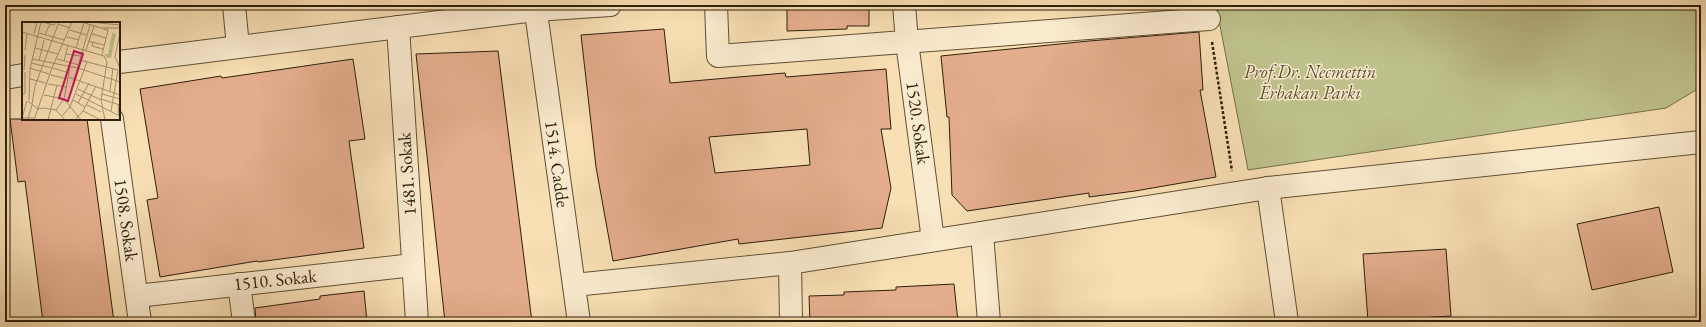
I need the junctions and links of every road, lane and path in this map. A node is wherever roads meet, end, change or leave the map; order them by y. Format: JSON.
{"nodes":[{"id":1,"x":234,"y":5,"type":"edge"},
{"id":2,"x":610,"y":5,"type":"edge"},
{"id":3,"x":716,"y":5,"type":"edge"},
{"id":4,"x":904,"y":5,"type":"edge"},
{"id":5,"x":535,"y":7,"type":"edge"},
{"id":6,"x":1209,"y":19,"type":"joint"},
{"id":7,"x":398,"y":27,"type":"junction"},
{"id":8,"x":907,"y":42,"type":"junction"},
{"id":9,"x":238,"y":47,"type":"junction"},
{"id":10,"x":120,"y":62,"type":"edge"},
{"id":11,"x":22,"y":75,"type":"edge"},
{"id":12,"x":5,"y":78,"type":"edge"},
{"id":13,"x":112,"y":120,"type":"edge"},
{"id":14,"x":1701,"y":142,"type":"edge"},
{"id":15,"x":1268,"y":188,"type":"junction"},
{"id":16,"x":1235,"y":193,"type":"junction"},
{"id":17,"x":982,"y":233,"type":"junction"},
{"id":18,"x":933,"y":240,"type":"junction"},
{"id":19,"x":790,"y":263,"type":"junction"},
{"id":20,"x":413,"y":265,"type":"junction"},
{"id":21,"x":239,"y":284,"type":"junction"},
{"id":22,"x":574,"y":286,"type":"junction"},
{"id":23,"x":137,"y":296,"type":"junction"},
{"id":24,"x":140,"y":322,"type":"edge"},
{"id":25,"x":244,"y":322,"type":"edge"},
{"id":26,"x":417,"y":322,"type":"edge"},
{"id":27,"x":579,"y":322,"type":"edge"},
{"id":28,"x":791,"y":322,"type":"edge"},
{"id":29,"x":989,"y":322,"type":"edge"},
{"id":30,"x":1287,"y":322,"type":"edge"}],
"edges":[{"from":1,"to":9,"type":"street"},
{"from":2,"to":5,"type":"street"},
{"from":3,"to":8,"type":"street"},
{"from":4,"to":8,"type":"street","name":"1520. Sokak"},
{"from":5,"to":7,"type":"street"},
{"from":5,"to":22,"type":"street","name":"1514. Cadde"},
{"from":6,"to":8,"type":"street"},
{"from":6,"to":16,"type":"path"},
{"from":7,"to":9,"type":"street"},
{"from":7,"to":20,"type":"street","name":"1481. Sokak"},
{"from":8,"to":18,"type":"street","name":"1520. Sokak"},
{"from":9,"to":10,"type":"street"},
{"from":11,"to":12,"type":"street"},
{"from":13,"to":23,"type":"street","name":"1508. Sokak"},
{"from":14,"to":15,"type":"street"},
{"from":15,"to":16,"type":"street"},
{"from":15,"to":30,"type":"street"},
{"from":16,"to":17,"type":"street"},
{"from":17,"to":18,"type":"street"},
{"from":17,"to":29,"type":"street"},
{"from":18,"to":19,"type":"street"},
{"from":19,"to":22,"type":"street"},
{"from":19,"to":28,"type":"street"},
{"from":20,"to":21,"type":"street","name":"1510. Sokak"},
{"from":20,"to":26,"type":"street","name":"1481. Sokak"},
{"from":21,"to":23,"type":"street","name":"1510. Sokak"},
{"from":21,"to":25,"type":"street"},
{"from":22,"to":27,"type":"street","name":"1514. Cadde"},
{"from":23,"to":24,"type":"street","name":"1508. Sokak"}]}
